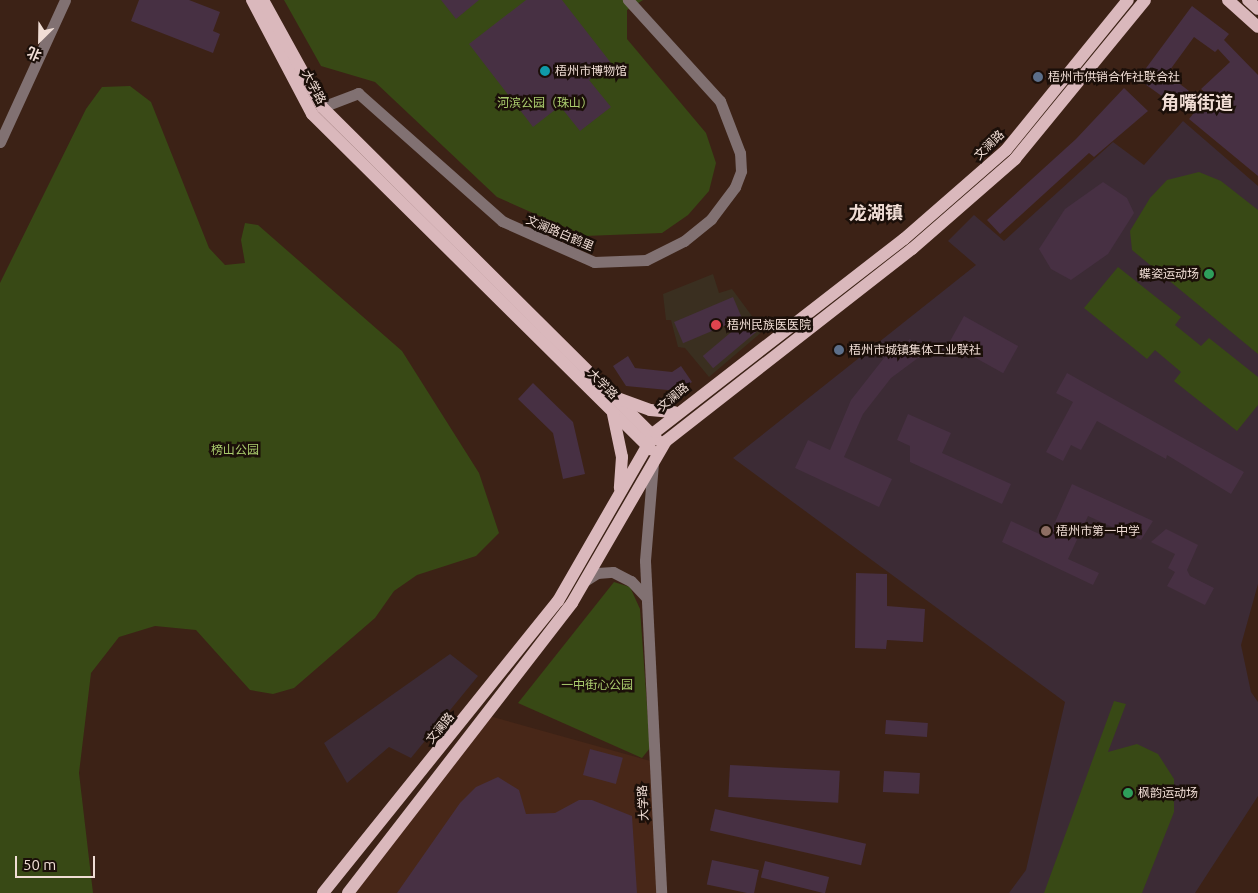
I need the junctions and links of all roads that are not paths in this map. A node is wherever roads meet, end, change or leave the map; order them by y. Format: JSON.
{"nodes":[{"id":1,"x":65,"y":0,"type":"edge"},
{"id":2,"x":252,"y":0,"type":"edge"},
{"id":3,"x":264,"y":0,"type":"edge"},
{"id":4,"x":628,"y":0,"type":"edge"},
{"id":5,"x":1128,"y":0,"type":"edge"},
{"id":6,"x":1146,"y":0,"type":"edge"},
{"id":7,"x":1228,"y":0,"type":"edge"},
{"id":8,"x":1248,"y":0,"type":"edge"},
{"id":9,"x":1258,"y":9,"type":"edge"},
{"id":10,"x":1258,"y":27,"type":"edge"},
{"id":11,"x":322,"y":107,"type":"junction"},
{"id":12,"x":0,"y":142,"type":"edge"},
{"id":13,"x":613,"y":397,"type":"junction"},
{"id":14,"x":612,"y":412,"type":"junction"},
{"id":15,"x":675,"y":412,"type":"junction"},
{"id":16,"x":648,"y":440,"type":"junction"},
{"id":17,"x":658,"y":449,"type":"junction"},
{"id":18,"x":620,"y":495,"type":"junction"},
{"id":19,"x":586,"y":580,"type":"junction"},
{"id":20,"x":646,"y":597,"type":"junction"},
{"id":21,"x":323,"y":893,"type":"edge"},
{"id":22,"x":348,"y":893,"type":"edge"},
{"id":23,"x":661,"y":893,"type":"edge"}],
"edges":[{"from":1,"to":12,"type":"street"},
{"from":2,"to":14,"type":"main road","name":"大学路"},
{"from":3,"to":11,"type":"main road","name":"大学路"},
{"from":4,"to":11,"type":"street","name":"文澜路白鹤里"},
{"from":5,"to":15,"type":"main road","name":"文澜路"},
{"from":6,"to":17,"type":"main road"},
{"from":7,"to":10,"type":"main road"},
{"from":8,"to":9,"type":"main road"},
{"from":11,"to":13,"type":"main road","name":"大学路"},
{"from":13,"to":15,"type":"main road"},
{"from":13,"to":16,"type":"main road","name":"大学路"},
{"from":14,"to":16,"type":"main road","name":"大学路"},
{"from":14,"to":18,"type":"main road"},
{"from":15,"to":16,"type":"main road","name":"文澜路"},
{"from":16,"to":17,"type":"main road","name":"大学路"},
{"from":16,"to":18,"type":"main road","name":"文澜路"},
{"from":17,"to":19,"type":"main road"},
{"from":17,"to":20,"type":"street","name":"大学路"},
{"from":18,"to":21,"type":"main road","name":"文澜路"},
{"from":19,"to":20,"type":"street"},
{"from":19,"to":22,"type":"main road"},
{"from":20,"to":23,"type":"street","name":"大学路"}]}
